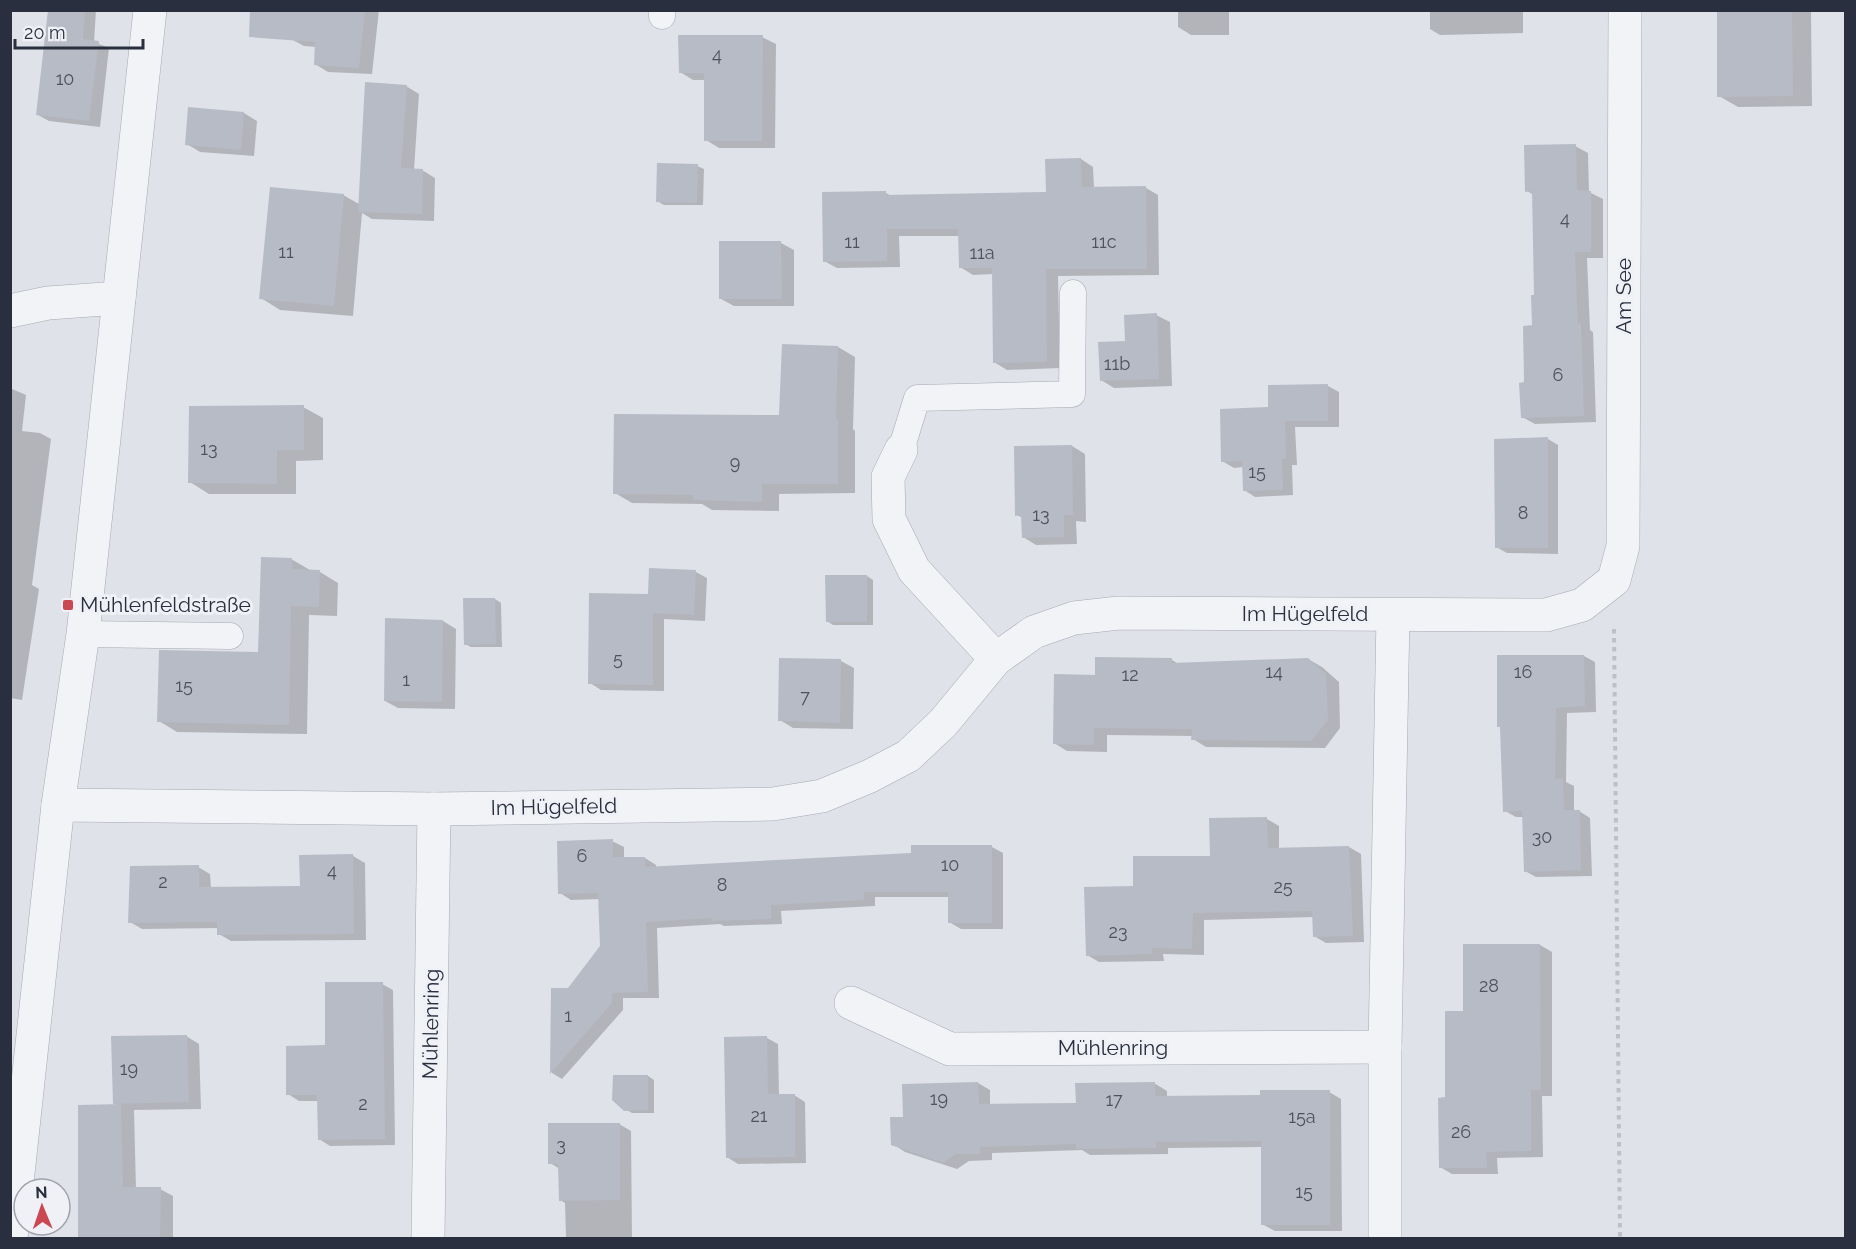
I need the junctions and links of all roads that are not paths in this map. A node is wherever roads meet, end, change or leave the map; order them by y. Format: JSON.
{"nodes":[{"id":1,"x":150,"y":10,"type":"edge"},
{"id":2,"x":1625,"y":10,"type":"edge"},
{"id":3,"x":1073,"y":293,"type":"dead end"},
{"id":4,"x":119,"y":298,"type":"junction"},
{"id":5,"x":10,"y":311,"type":"edge"},
{"id":6,"x":902,"y":450,"type":"joint"},
{"id":7,"x":1614,"y":580,"type":"joint"},
{"id":8,"x":1393,"y":615,"type":"junction"},
{"id":9,"x":83,"y":634,"type":"junction"},
{"id":10,"x":230,"y":636,"type":"dead end"},
{"id":11,"x":996,"y":659,"type":"junction"},
{"id":12,"x":58,"y":805,"type":"junction"},
{"id":13,"x":434,"y":809,"type":"junction"},
{"id":14,"x":851,"y":1004,"type":"dead end"},
{"id":15,"x":1385,"y":1047,"type":"junction"},
{"id":16,"x":11,"y":1239,"type":"edge"},
{"id":17,"x":428,"y":1239,"type":"edge"},
{"id":18,"x":1385,"y":1239,"type":"edge"}],
"edges":[{"from":1,"to":4,"type":"street"},
{"from":2,"to":7,"type":"street","name":"Am See"},
{"from":3,"to":6,"type":"lane"},
{"from":4,"to":5,"type":"street"},
{"from":4,"to":9,"type":"street"},
{"from":6,"to":11,"type":"street"},
{"from":7,"to":8,"type":"street","name":"Im Hügelfeld"},
{"from":8,"to":11,"type":"street","name":"Im Hügelfeld"},
{"from":8,"to":15,"type":"street"},
{"from":9,"to":10,"type":"lane"},
{"from":9,"to":12,"type":"street"},
{"from":11,"to":13,"type":"street","name":"Im Hügelfeld"},
{"from":12,"to":13,"type":"street","name":"Im Hügelfeld"},
{"from":12,"to":16,"type":"street"},
{"from":13,"to":17,"type":"street","name":"Mühlenring"},
{"from":14,"to":15,"type":"street","name":"Mühlenring"},
{"from":15,"to":18,"type":"street"}]}
